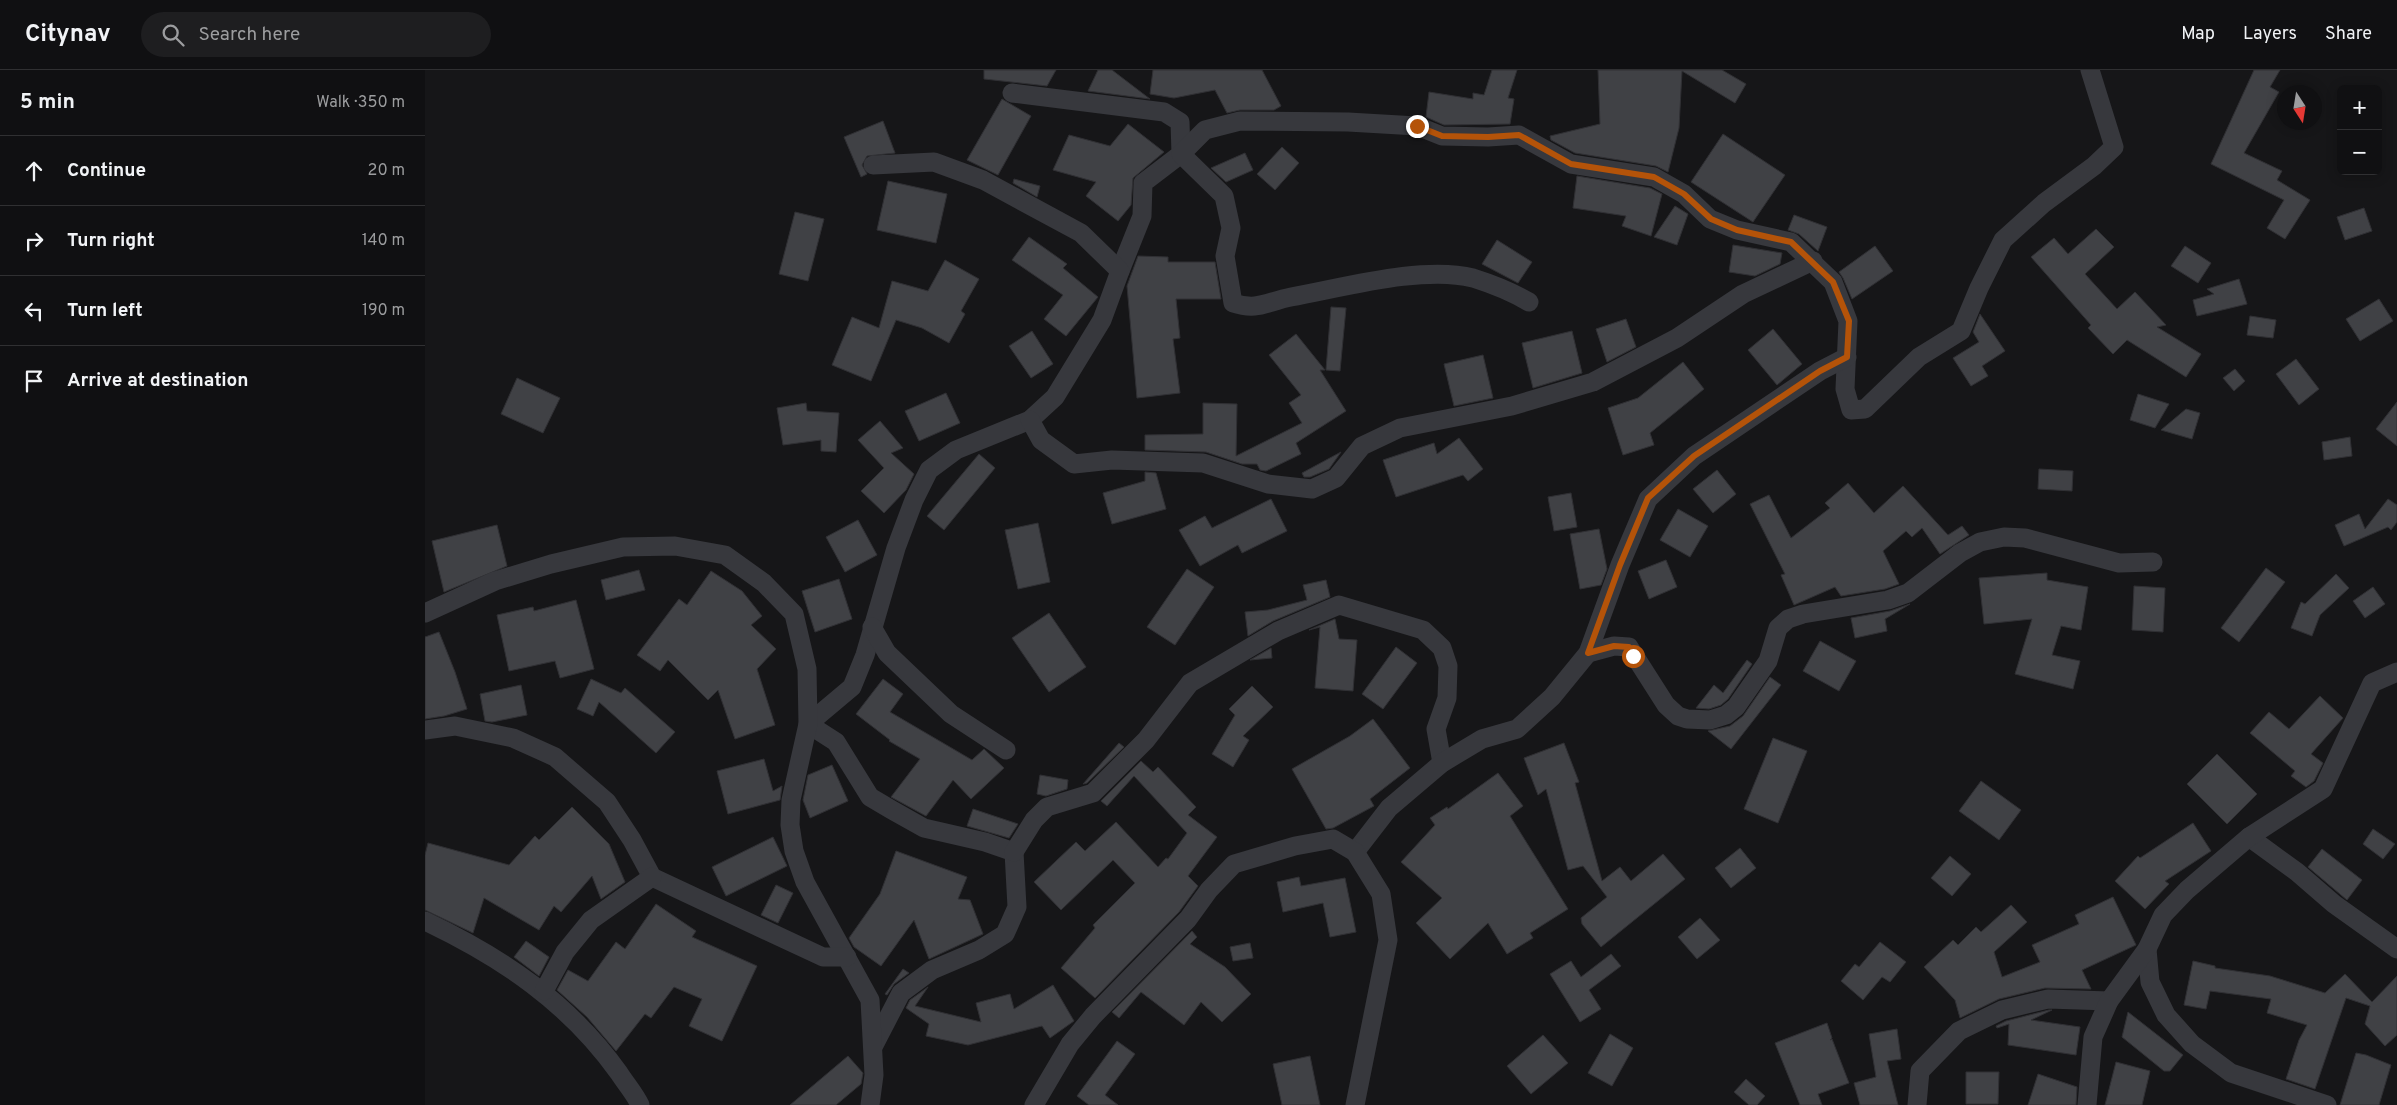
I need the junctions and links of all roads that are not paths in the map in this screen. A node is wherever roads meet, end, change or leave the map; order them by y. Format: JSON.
{"nodes":[{"id":1,"x":2090,"y":70,"type":"edge"},
{"id":2,"x":1013,"y":93,"type":"dead end"},
{"id":3,"x":1181,"y":154,"type":"junction"},
{"id":4,"x":873,"y":165,"type":"dead end"},
{"id":5,"x":1813,"y":261,"type":"junction"},
{"id":6,"x":1120,"y":271,"type":"junction"},
{"id":7,"x":1529,"y":302,"type":"dead end"},
{"id":8,"x":1847,"y":357,"type":"junction"},
{"id":9,"x":1030,"y":420,"type":"junction"},
{"id":10,"x":2153,"y":562,"type":"dead end"},
{"id":11,"x":425,"y":613,"type":"edge"},
{"id":12,"x":872,"y":627,"type":"junction"},
{"id":13,"x":1588,"y":653,"type":"junction"},
{"id":14,"x":2393,"y":680,"type":"edge"},
{"id":15,"x":809,"y":724,"type":"junction"},
{"id":16,"x":425,"y":730,"type":"edge"},
{"id":17,"x":1006,"y":750,"type":"dead end"},
{"id":18,"x":1442,"y":763,"type":"junction"},
{"id":19,"x":2249,"y":838,"type":"junction"},
{"id":20,"x":1014,"y":852,"type":"junction"},
{"id":21,"x":1355,"y":852,"type":"junction"},
{"id":22,"x":652,"y":877,"type":"junction"},
{"id":23,"x":425,"y":921,"type":"edge"},
{"id":24,"x":2147,"y":949,"type":"junction"},
{"id":25,"x":2397,"y":949,"type":"edge"},
{"id":26,"x":847,"y":958,"type":"junction"},
{"id":27,"x":544,"y":992,"type":"junction"},
{"id":28,"x":2109,"y":1001,"type":"junction"},
{"id":29,"x":874,"y":1045,"type":"junction"},
{"id":30,"x":640,"y":1105,"type":"edge"},
{"id":31,"x":870,"y":1105,"type":"edge"},
{"id":32,"x":1034,"y":1105,"type":"edge"},
{"id":33,"x":1355,"y":1105,"type":"edge"},
{"id":34,"x":1917,"y":1105,"type":"edge"},
{"id":35,"x":2087,"y":1105,"type":"edge"},
{"id":36,"x":2327,"y":1105,"type":"edge"}],
"edges":[{"from":1,"to":8,"type":"street"},
{"from":2,"to":3,"type":"street"},
{"from":3,"to":5,"type":"street"},
{"from":3,"to":6,"type":"street"},
{"from":3,"to":7,"type":"street"},
{"from":4,"to":6,"type":"street"},
{"from":5,"to":8,"type":"street"},
{"from":5,"to":9,"type":"street"},
{"from":6,"to":9,"type":"street"},
{"from":8,"to":13,"type":"street"},
{"from":9,"to":12,"type":"street"},
{"from":10,"to":13,"type":"street"},
{"from":11,"to":15,"type":"street"},
{"from":12,"to":15,"type":"street"},
{"from":12,"to":17,"type":"street"},
{"from":13,"to":18,"type":"street"},
{"from":14,"to":19,"type":"street"},
{"from":15,"to":20,"type":"street"},
{"from":15,"to":26,"type":"street"},
{"from":16,"to":22,"type":"street"},
{"from":18,"to":20,"type":"street"},
{"from":18,"to":21,"type":"street"},
{"from":19,"to":24,"type":"street"},
{"from":19,"to":25,"type":"street"},
{"from":20,"to":29,"type":"street"},
{"from":21,"to":32,"type":"street"},
{"from":21,"to":33,"type":"street"},
{"from":22,"to":26,"type":"street"},
{"from":22,"to":27,"type":"street"},
{"from":23,"to":27,"type":"street"},
{"from":24,"to":28,"type":"street"},
{"from":24,"to":36,"type":"street"},
{"from":26,"to":29,"type":"street"},
{"from":27,"to":30,"type":"street"},
{"from":28,"to":34,"type":"street"},
{"from":28,"to":35,"type":"street"},
{"from":29,"to":31,"type":"street"}]}
